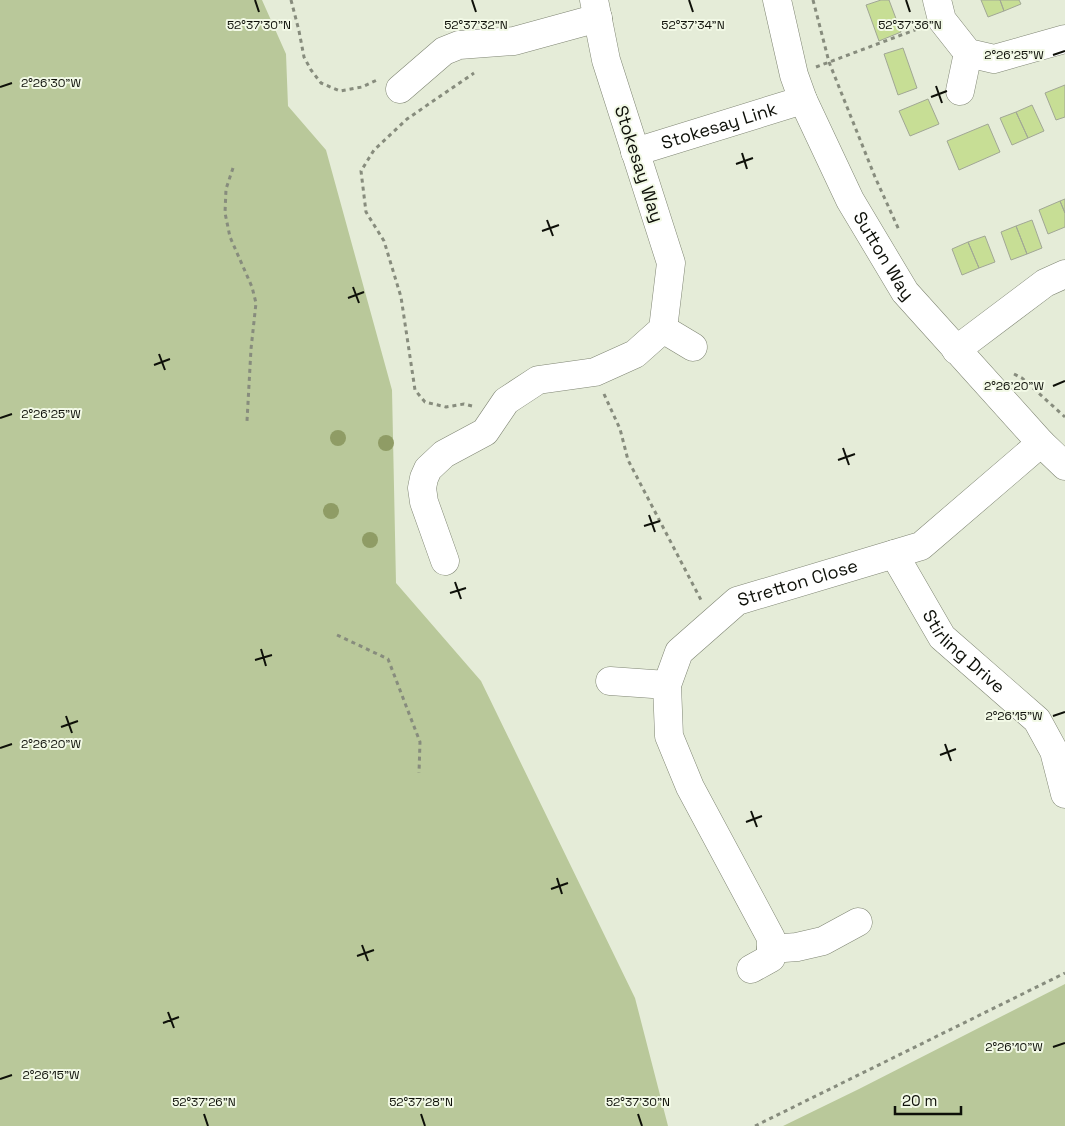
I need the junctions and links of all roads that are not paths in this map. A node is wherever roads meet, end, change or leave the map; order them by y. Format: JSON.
{"nodes":[{"id":1,"x":778,"y":0,"type":"edge"},
{"id":2,"x":596,"y":9,"type":"edge"},
{"id":3,"x":939,"y":10,"type":"edge"},
{"id":4,"x":1065,"y":39,"type":"edge"},
{"id":5,"x":968,"y":53,"type":"junction"},
{"id":6,"x":798,"y":87,"type":"junction"},
{"id":7,"x":400,"y":89,"type":"road end"},
{"id":8,"x":960,"y":91,"type":"dead end"},
{"id":9,"x":635,"y":152,"type":"junction"},
{"id":10,"x":1065,"y":274,"type":"edge"},
{"id":11,"x":663,"y":329,"type":"junction"},
{"id":12,"x":693,"y":347,"type":"dead end"},
{"id":13,"x":956,"y":350,"type":"junction"},
{"id":14,"x":1041,"y":443,"type":"junction"},
{"id":15,"x":1065,"y":466,"type":"edge"},
{"id":16,"x":894,"y":554,"type":"junction"},
{"id":17,"x":445,"y":561,"type":"dead end"},
{"id":18,"x":610,"y":682,"type":"dead end"},
{"id":19,"x":667,"y":685,"type":"junction"},
{"id":20,"x":1065,"y":794,"type":"edge"},
{"id":21,"x":858,"y":922,"type":"dead end"},
{"id":22,"x":771,"y":949,"type":"junction"},
{"id":23,"x":751,"y":970,"type":"dead end"}],
"edges":[{"from":1,"to":6,"type":"street","name":"Sutton Way"},
{"from":2,"to":7,"type":"street"},
{"from":2,"to":9,"type":"street","name":"Stokesay Way"},
{"from":3,"to":5,"type":"street"},
{"from":4,"to":5,"type":"street"},
{"from":5,"to":8,"type":"street"},
{"from":6,"to":9,"type":"street","name":"Stokesay Link"},
{"from":6,"to":13,"type":"street","name":"Sutton Way"},
{"from":9,"to":11,"type":"street","name":"Stokesay Way"},
{"from":10,"to":13,"type":"street"},
{"from":11,"to":12,"type":"street"},
{"from":11,"to":17,"type":"street"},
{"from":13,"to":14,"type":"street","name":"Sutton Way"},
{"from":14,"to":15,"type":"street","name":"Sutton Way"},
{"from":14,"to":16,"type":"street","name":"Stretton Close"},
{"from":16,"to":19,"type":"street","name":"Stretton Close"},
{"from":16,"to":20,"type":"street","name":"Stirling Drive"},
{"from":18,"to":19,"type":"street"},
{"from":19,"to":22,"type":"street","name":"Stretton Close"},
{"from":21,"to":22,"type":"street"},
{"from":22,"to":23,"type":"street"}]}
